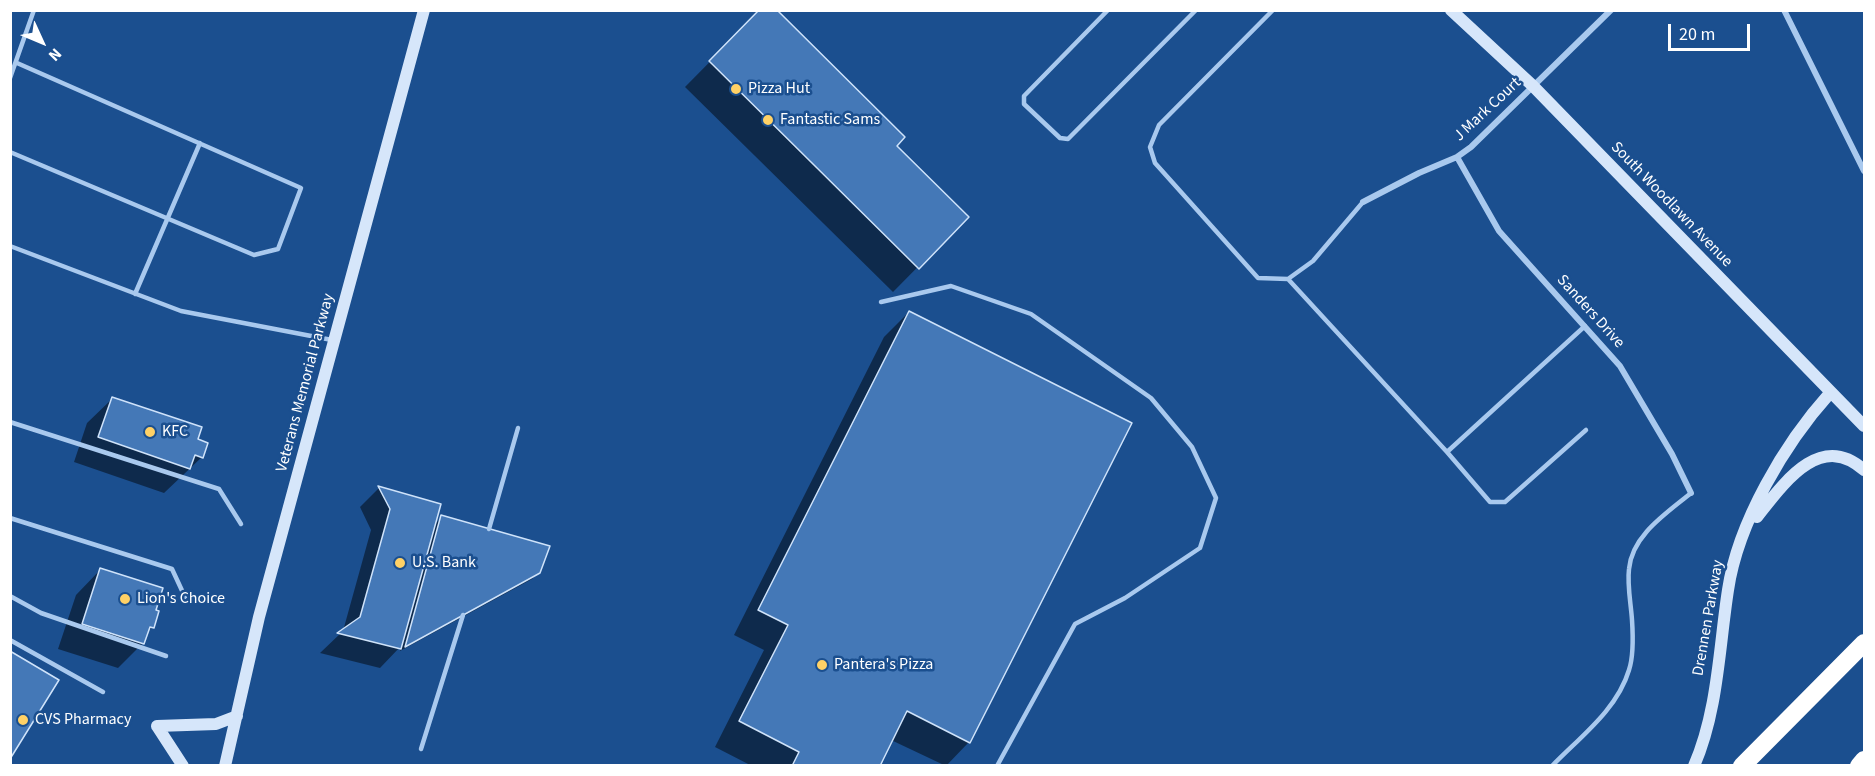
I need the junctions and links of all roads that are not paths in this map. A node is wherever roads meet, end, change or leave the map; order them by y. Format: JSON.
{"nodes":[{"id":1,"x":34,"y":10,"type":"edge"},
{"id":2,"x":423,"y":10,"type":"edge"},
{"id":3,"x":1108,"y":10,"type":"edge"},
{"id":4,"x":1196,"y":10,"type":"edge"},
{"id":5,"x":1273,"y":10,"type":"edge"},
{"id":6,"x":1451,"y":10,"type":"edge"},
{"id":7,"x":1611,"y":10,"type":"edge"},
{"id":8,"x":1784,"y":10,"type":"edge"},
{"id":9,"x":16,"y":63,"type":"junction"},
{"id":10,"x":10,"y":78,"type":"edge"},
{"id":11,"x":1533,"y":87,"type":"junction"},
{"id":12,"x":200,"y":143,"type":"junction"},
{"id":13,"x":10,"y":152,"type":"edge"},
{"id":14,"x":1457,"y":157,"type":"junction"},
{"id":15,"x":1864,"y":171,"type":"edge"},
{"id":16,"x":1363,"y":202,"type":"joint"},
{"id":17,"x":166,"y":218,"type":"junction"},
{"id":18,"x":10,"y":246,"type":"edge"},
{"id":19,"x":1288,"y":279,"type":"junction"},
{"id":20,"x":135,"y":294,"type":"junction"},
{"id":21,"x":880,"y":302,"type":"dead end"},
{"id":22,"x":1585,"y":326,"type":"junction"},
{"id":23,"x":334,"y":340,"type":"junction"},
{"id":24,"x":1830,"y":393,"type":"junction"},
{"id":25,"x":10,"y":422,"type":"edge"},
{"id":26,"x":1864,"y":426,"type":"edge"},
{"id":27,"x":518,"y":428,"type":"dead end"},
{"id":28,"x":1586,"y":430,"type":"dead end"},
{"id":29,"x":1447,"y":452,"type":"junction"},
{"id":30,"x":1864,"y":470,"type":"edge"},
{"id":31,"x":1691,"y":493,"type":"joint"},
{"id":32,"x":10,"y":518,"type":"edge"},
{"id":33,"x":241,"y":524,"type":"dead end"},
{"id":34,"x":489,"y":529,"type":"dead end"},
{"id":35,"x":1741,"y":537,"type":"junction"},
{"id":36,"x":10,"y":596,"type":"edge"},
{"id":37,"x":185,"y":597,"type":"dead end"},
{"id":38,"x":463,"y":615,"type":"dead end"},
{"id":39,"x":10,"y":640,"type":"edge"},
{"id":40,"x":1864,"y":643,"type":"edge"},
{"id":41,"x":166,"y":656,"type":"dead end"},
{"id":42,"x":103,"y":692,"type":"dead end"},
{"id":43,"x":237,"y":716,"type":"junction"},
{"id":44,"x":421,"y":749,"type":"dead end"},
{"id":45,"x":1864,"y":760,"type":"edge"},
{"id":46,"x":183,"y":765,"type":"edge"},
{"id":47,"x":225,"y":765,"type":"edge"},
{"id":48,"x":997,"y":765,"type":"edge"},
{"id":49,"x":1552,"y":765,"type":"edge"},
{"id":50,"x":1695,"y":765,"type":"edge"},
{"id":51,"x":1742,"y":765,"type":"edge"},
{"id":52,"x":1859,"y":765,"type":"edge"}],
"edges":[{"from":1,"to":9,"type":"lane"},
{"from":2,"to":23,"type":"street","name":"Veterans Memorial Parkway"},
{"from":3,"to":4,"type":"lane"},
{"from":5,"to":19,"type":"lane"},
{"from":6,"to":11,"type":"street","name":"South Woodlawn Avenue"},
{"from":7,"to":11,"type":"street","name":"J Mark Court"},
{"from":8,"to":15,"type":"street"},
{"from":9,"to":10,"type":"lane"},
{"from":9,"to":12,"type":"lane"},
{"from":11,"to":14,"type":"street","name":"J Mark Court"},
{"from":11,"to":24,"type":"street","name":"South Woodlawn Avenue"},
{"from":12,"to":17,"type":"lane"},
{"from":12,"to":17,"type":"lane"},
{"from":13,"to":17,"type":"lane"},
{"from":14,"to":16,"type":"street","name":"J Mark Court"},
{"from":14,"to":22,"type":"street","name":"Sanders Drive"},
{"from":16,"to":19,"type":"lane"},
{"from":17,"to":20,"type":"lane"},
{"from":18,"to":20,"type":"lane"},
{"from":19,"to":29,"type":"lane"},
{"from":20,"to":23,"type":"lane"},
{"from":21,"to":48,"type":"lane"},
{"from":22,"to":29,"type":"lane"},
{"from":22,"to":31,"type":"street","name":"Sanders Drive"},
{"from":23,"to":43,"type":"street","name":"Veterans Memorial Parkway"},
{"from":24,"to":26,"type":"street","name":"South Woodlawn Avenue"},
{"from":24,"to":35,"type":"street","name":"Drennen Parkway"},
{"from":25,"to":33,"type":"lane"},
{"from":27,"to":34,"type":"lane"},
{"from":28,"to":29,"type":"lane"},
{"from":30,"to":35,"type":"street"},
{"from":31,"to":49,"type":"lane"},
{"from":32,"to":37,"type":"lane"},
{"from":35,"to":50,"type":"street","name":"Drennen Parkway"},
{"from":36,"to":41,"type":"lane"},
{"from":38,"to":44,"type":"lane"},
{"from":39,"to":42,"type":"lane"},
{"from":40,"to":51,"type":"highway"},
{"from":43,"to":46,"type":"street"},
{"from":43,"to":47,"type":"street","name":"Veterans Memorial Parkway"},
{"from":45,"to":52,"type":"highway"}]}
